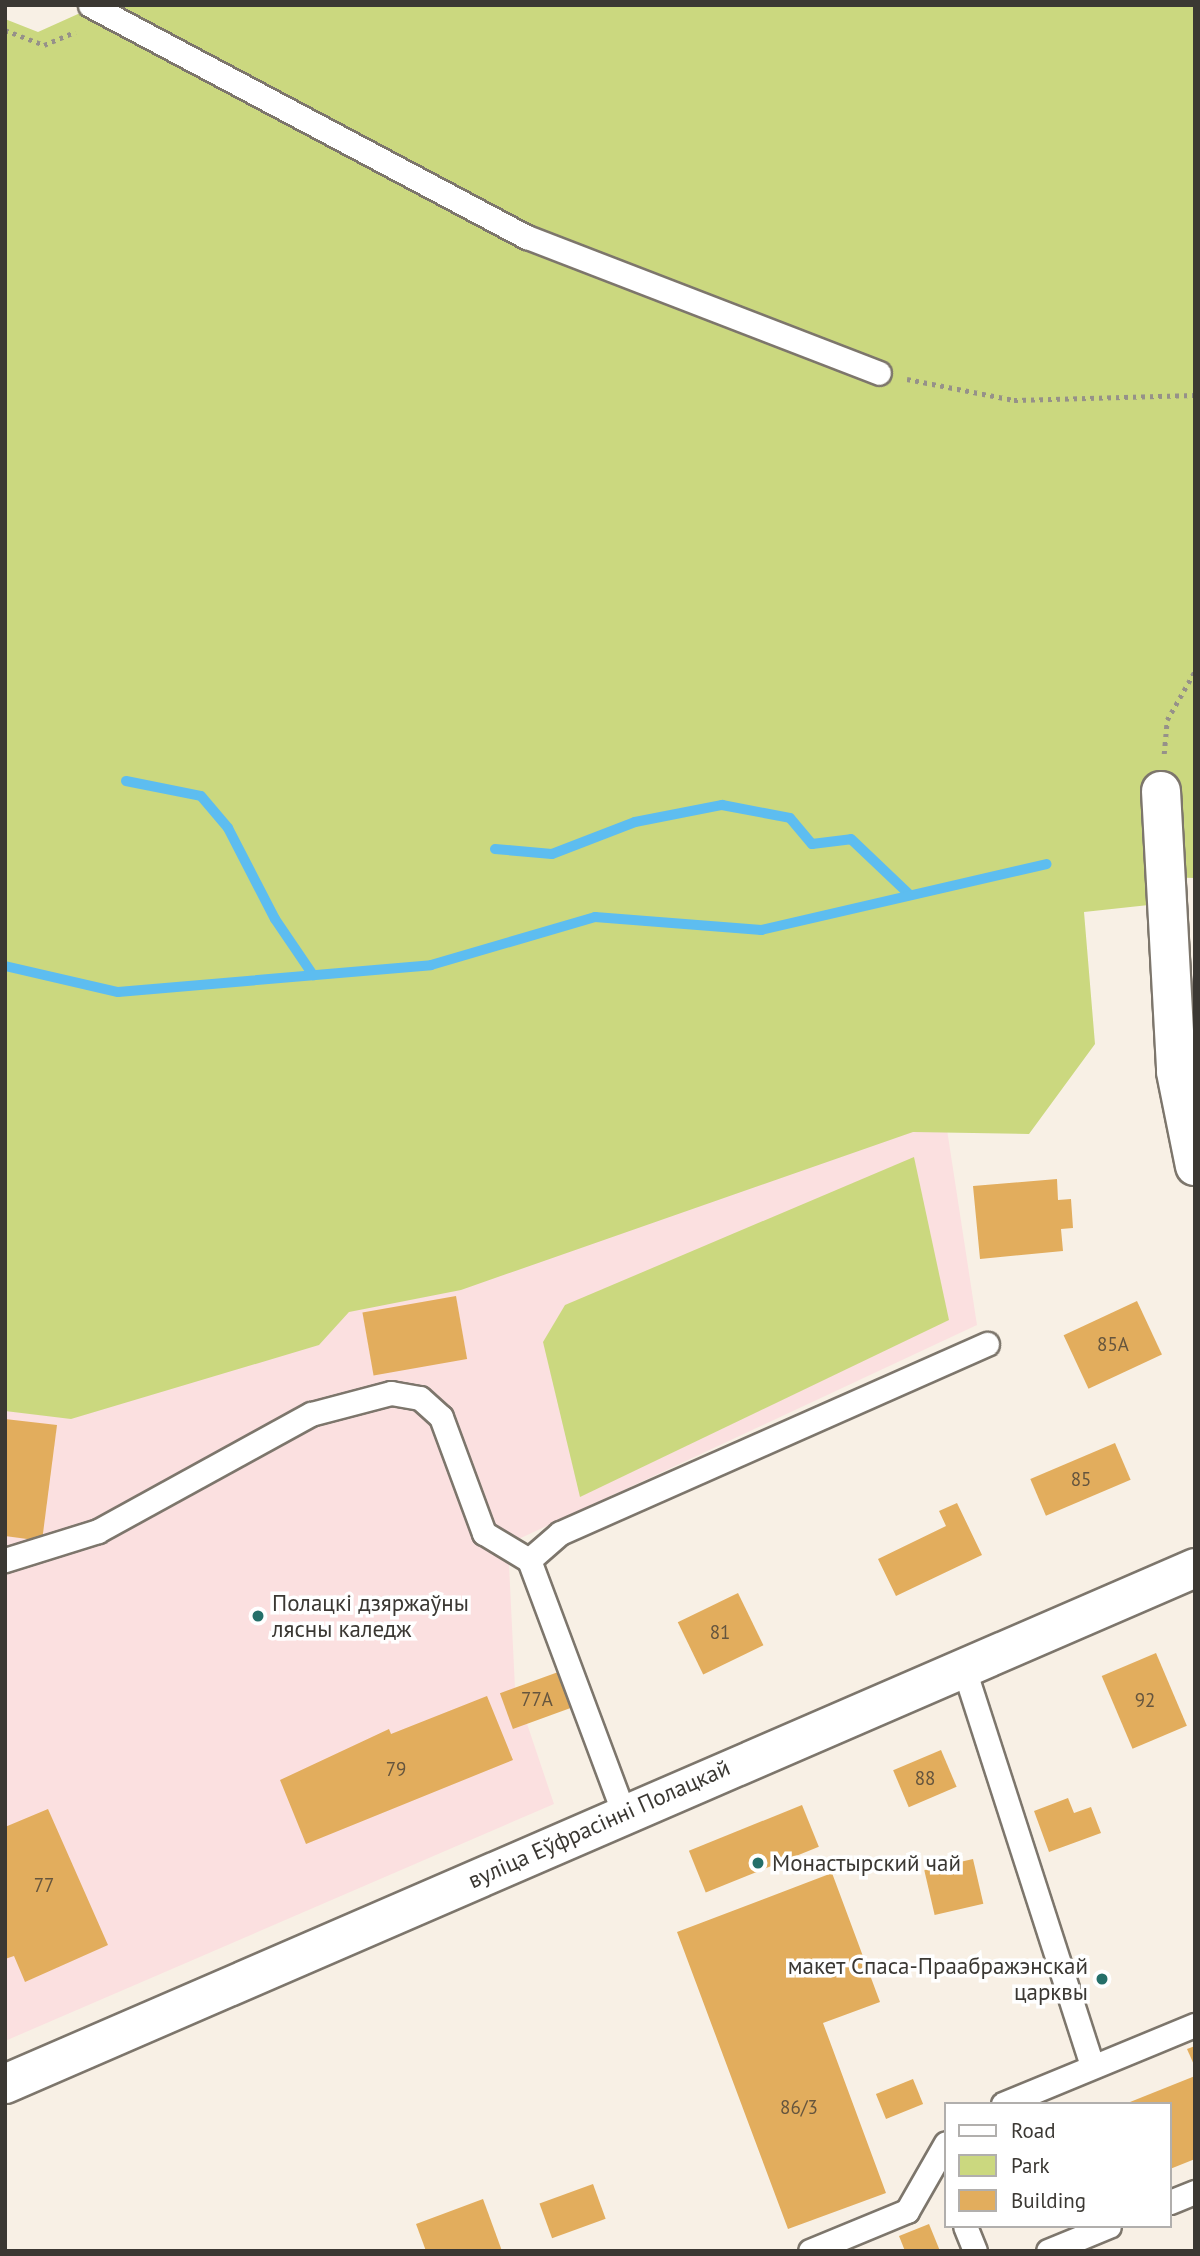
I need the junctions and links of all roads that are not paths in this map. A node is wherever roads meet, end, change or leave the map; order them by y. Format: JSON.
{"nodes":[{"id":1,"x":99,"y":12,"type":"edge"},
{"id":2,"x":879,"y":373,"type":"road end"},
{"id":3,"x":1161,"y":791,"type":"road end"},
{"id":4,"x":1195,"y":1166,"type":"edge"},
{"id":5,"x":986,"y":1344,"type":"dead end"},
{"id":6,"x":5,"y":1560,"type":"edge"},
{"id":7,"x":529,"y":1560,"type":"junction"},
{"id":8,"x":1195,"y":1568,"type":"edge"},
{"id":9,"x":963,"y":1666,"type":"junction"},
{"id":10,"x":624,"y":1814,"type":"junction"},
{"id":11,"x":1195,"y":2025,"type":"edge"},
{"id":12,"x":1092,"y":2066,"type":"junction"},
{"id":13,"x":5,"y":2084,"type":"edge"},
{"id":14,"x":1008,"y":2102,"type":"edge"},
{"id":15,"x":944,"y":2162,"type":"edge"},
{"id":16,"x":1195,"y":2192,"type":"edge"},
{"id":17,"x":1172,"y":2201,"type":"edge"},
{"id":18,"x":966,"y":2228,"type":"edge"},
{"id":19,"x":1104,"y":2228,"type":"edge"},
{"id":20,"x":810,"y":2251,"type":"edge"},
{"id":21,"x":975,"y":2251,"type":"edge"},
{"id":22,"x":1048,"y":2251,"type":"edge"}],
"edges":[{"from":1,"to":2,"type":"lane"},
{"from":3,"to":4,"type":"street"},
{"from":5,"to":7,"type":"lane"},
{"from":6,"to":7,"type":"lane"},
{"from":7,"to":10,"type":"lane"},
{"from":8,"to":9,"type":"street","name":"вуліца Еўфрасінні Полацкай"},
{"from":9,"to":10,"type":"street","name":"вуліца Еўфрасінні Полацкай"},
{"from":9,"to":12,"type":"lane"},
{"from":10,"to":13,"type":"street","name":"вуліца Еўфрасінні Полацкай"},
{"from":11,"to":12,"type":"lane"},
{"from":12,"to":14,"type":"lane"},
{"from":15,"to":20,"type":"lane"},
{"from":16,"to":17,"type":"lane"},
{"from":18,"to":21,"type":"lane"},
{"from":19,"to":22,"type":"lane"}]}
